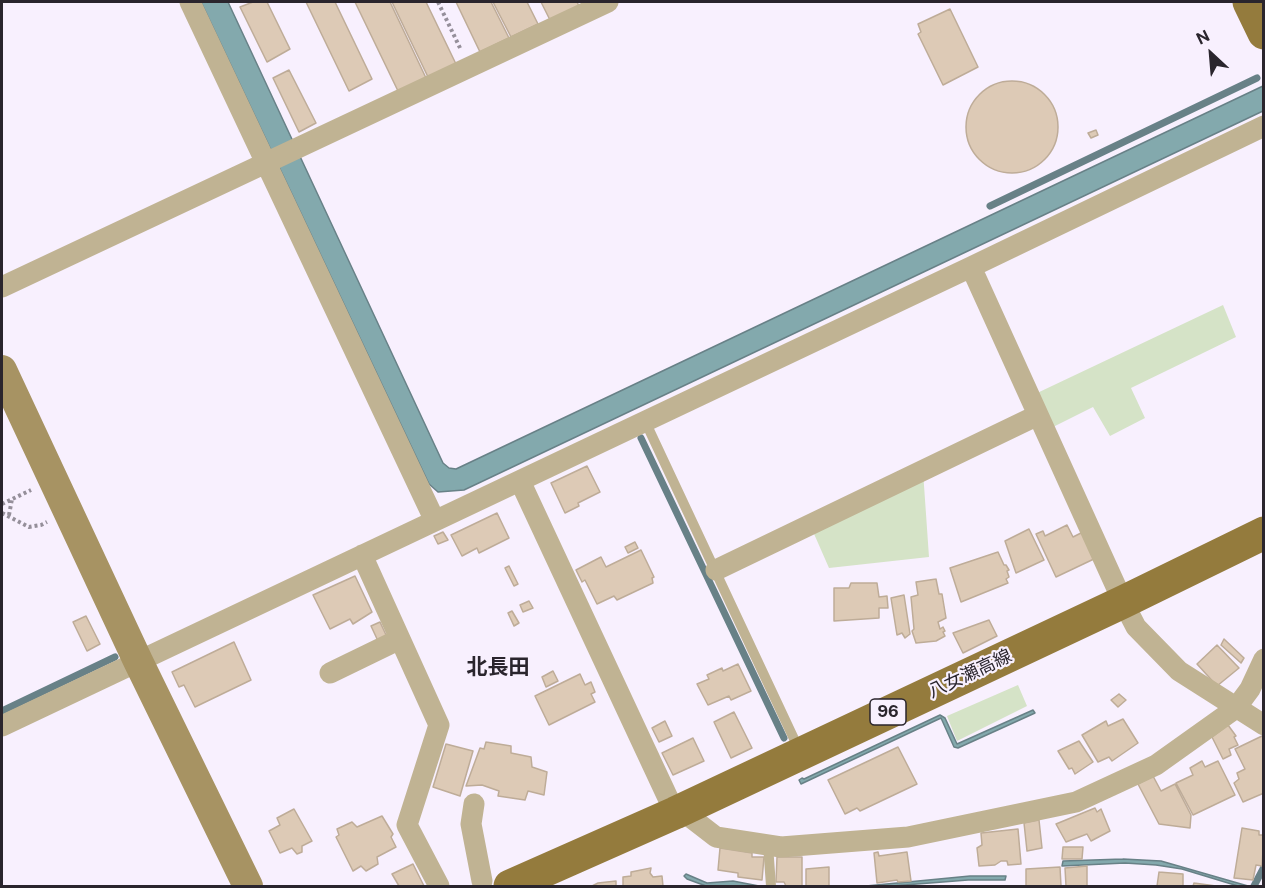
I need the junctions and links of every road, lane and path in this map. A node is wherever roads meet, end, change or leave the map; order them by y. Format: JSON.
{"nodes":[{"id":1,"x":190,"y":2,"type":"edge"},
{"id":2,"x":438,"y":2,"type":"edge"},
{"id":3,"x":608,"y":2,"type":"edge"},
{"id":4,"x":1249,"y":2,"type":"edge"},
{"id":5,"x":1263,"y":33,"type":"edge"},
{"id":6,"x":469,"y":67,"type":"junction"},
{"id":7,"x":1263,"y":126,"type":"edge"},
{"id":8,"x":265,"y":163,"type":"junction"},
{"id":9,"x":971,"y":267,"type":"junction"},
{"id":10,"x":2,"y":287,"type":"edge"},
{"id":11,"x":2,"y":370,"type":"edge"},
{"id":12,"x":1038,"y":415,"type":"junction"},
{"id":13,"x":645,"y":422,"type":"junction"},
{"id":14,"x":520,"y":481,"type":"junction"},
{"id":15,"x":58,"y":489,"type":"junction"},
{"id":16,"x":12,"y":499,"type":"junction"},
{"id":17,"x":2,"y":504,"type":"edge"},
{"id":18,"x":2,"y":513,"type":"edge"},
{"id":19,"x":9,"y":515,"type":"junction"},
{"id":20,"x":435,"y":521,"type":"junction"},
{"id":21,"x":1263,"y":533,"type":"edge"},
{"id":22,"x":362,"y":555,"type":"junction"},
{"id":23,"x":716,"y":570,"type":"junction"},
{"id":24,"x":1123,"y":602,"type":"junction"},
{"id":25,"x":400,"y":639,"type":"junction"},
{"id":26,"x":1263,"y":659,"type":"edge"},
{"id":27,"x":138,"y":661,"type":"junction"},
{"id":28,"x":330,"y":673,"type":"dead end"},
{"id":29,"x":1257,"y":685,"type":"edge"},
{"id":30,"x":1236,"y":708,"type":"junction"},
{"id":31,"x":1263,"y":725,"type":"edge"},
{"id":32,"x":2,"y":726,"type":"edge"},
{"id":33,"x":795,"y":741,"type":"dead end"},
{"id":34,"x":474,"y":804,"type":"dead end"},
{"id":35,"x":678,"y":811,"type":"junction"},
{"id":36,"x":768,"y":845,"type":"junction"},
{"id":37,"x":496,"y":884,"type":"edge"},
{"id":38,"x":248,"y":886,"type":"edge"},
{"id":39,"x":439,"y":886,"type":"edge"},
{"id":40,"x":771,"y":886,"type":"edge"}],
"edges":[{"from":1,"to":8,"type":"street"},
{"from":2,"to":6,"type":"path"},
{"from":3,"to":6,"type":"street"},
{"from":4,"to":5,"type":"main road"},
{"from":6,"to":8,"type":"street"},
{"from":7,"to":9,"type":"street"},
{"from":8,"to":10,"type":"street"},
{"from":8,"to":20,"type":"street"},
{"from":9,"to":12,"type":"street"},
{"from":9,"to":13,"type":"street"},
{"from":11,"to":15,"type":"street"},
{"from":12,"to":23,"type":"street"},
{"from":12,"to":24,"type":"street"},
{"from":13,"to":14,"type":"street"},
{"from":13,"to":23,"type":"lane"},
{"from":14,"to":20,"type":"street"},
{"from":14,"to":35,"type":"street"},
{"from":15,"to":16,"type":"path"},
{"from":15,"to":19,"type":"path"},
{"from":15,"to":27,"type":"street"},
{"from":16,"to":17,"type":"path"},
{"from":16,"to":19,"type":"path"},
{"from":18,"to":19,"type":"path"},
{"from":20,"to":22,"type":"street"},
{"from":21,"to":24,"type":"main road","name":"八女瀬高線","number":"96"},
{"from":22,"to":25,"type":"street"},
{"from":22,"to":27,"type":"street"},
{"from":23,"to":33,"type":"lane"},
{"from":24,"to":30,"type":"street"},
{"from":24,"to":35,"type":"main road","name":"八女瀬高線","number":"96"},
{"from":25,"to":28,"type":"street"},
{"from":25,"to":39,"type":"street"},
{"from":26,"to":29,"type":"street"},
{"from":27,"to":32,"type":"street"},
{"from":27,"to":38,"type":"street"},
{"from":29,"to":30,"type":"street"},
{"from":30,"to":31,"type":"street"},
{"from":30,"to":36,"type":"street"},
{"from":34,"to":37,"type":"street"},
{"from":35,"to":36,"type":"street"},
{"from":35,"to":37,"type":"main road","name":"八女瀬高線","number":"96"},
{"from":36,"to":40,"type":"lane"}]}
